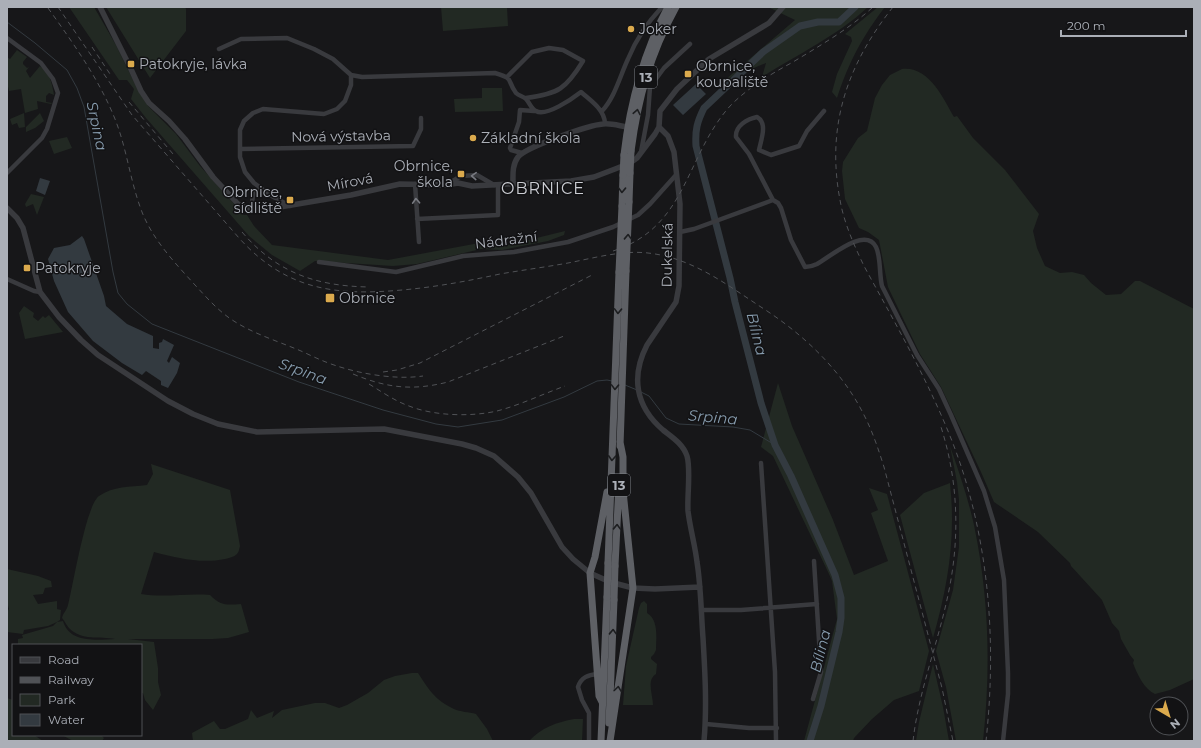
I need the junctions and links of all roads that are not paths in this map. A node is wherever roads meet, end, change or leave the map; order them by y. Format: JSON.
{"nodes":[{"id":1,"x":100,"y":7,"type":"edge"},
{"id":2,"x":662,"y":7,"type":"edge"},
{"id":3,"x":668,"y":7,"type":"edge"},
{"id":4,"x":676,"y":7,"type":"edge"},
{"id":5,"x":783,"y":7,"type":"edge"},
{"id":6,"x":7,"y":38,"type":"edge"},
{"id":7,"x":690,"y":44,"type":"dead end"},
{"id":8,"x":219,"y":49,"type":"dead end"},
{"id":9,"x":351,"y":75,"type":"junction"},
{"id":10,"x":507,"y":77,"type":"junction"},
{"id":11,"x":526,"y":98,"type":"junction"},
{"id":12,"x":534,"y":111,"type":"junction"},
{"id":13,"x":602,"y":111,"type":"junction"},
{"id":14,"x":824,"y":111,"type":"dead end"},
{"id":15,"x":421,"y":118,"type":"dead end"},
{"id":16,"x":605,"y":123,"type":"junction"},
{"id":17,"x":627,"y":127,"type":"junction"},
{"id":18,"x":659,"y":127,"type":"junction"},
{"id":19,"x":240,"y":149,"type":"junction"},
{"id":20,"x":759,"y":150,"type":"junction"},
{"id":21,"x":641,"y":152,"type":"junction"},
{"id":22,"x":522,"y":153,"type":"junction"},
{"id":23,"x":749,"y":154,"type":"junction"},
{"id":24,"x":7,"y":173,"type":"edge"},
{"id":25,"x":626,"y":174,"type":"junction"},
{"id":26,"x":676,"y":175,"type":"junction"},
{"id":27,"x":450,"y":183,"type":"junction"},
{"id":28,"x":415,"y":184,"type":"junction"},
{"id":29,"x":513,"y":184,"type":"junction"},
{"id":30,"x":496,"y":185,"type":"junction"},
{"id":31,"x":261,"y":188,"type":"junction"},
{"id":32,"x":773,"y":200,"type":"junction"},
{"id":33,"x":290,"y":206,"type":"junction"},
{"id":34,"x":7,"y":208,"type":"edge"},
{"id":35,"x":257,"y":210,"type":"junction"},
{"id":36,"x":417,"y":218,"type":"junction"},
{"id":37,"x":680,"y":232,"type":"junction"},
{"id":38,"x":418,"y":242,"type":"dead end"},
{"id":39,"x":319,"y":262,"type":"dead end"},
{"id":40,"x":623,"y":272,"type":"junction"},
{"id":41,"x":7,"y":279,"type":"edge"},
{"id":42,"x":40,"y":292,"type":"junction"},
{"id":43,"x":618,"y":406,"type":"junction"},
{"id":44,"x":620,"y":442,"type":"junction"},
{"id":45,"x":761,"y":463,"type":"dead end"},
{"id":46,"x":611,"y":482,"type":"junction"},
{"id":47,"x":814,"y":561,"type":"dead end"},
{"id":48,"x":612,"y":565,"type":"junction"},
{"id":49,"x":590,"y":572,"type":"junction"},
{"id":50,"x":700,"y":587,"type":"junction"},
{"id":51,"x":633,"y":588,"type":"junction"},
{"id":52,"x":611,"y":598,"type":"junction"},
{"id":53,"x":817,"y":604,"type":"junction"},
{"id":54,"x":770,"y":608,"type":"junction"},
{"id":55,"x":701,"y":610,"type":"junction"},
{"id":56,"x":598,"y":674,"type":"junction"},
{"id":57,"x":813,"y":699,"type":"dead end"},
{"id":58,"x":602,"y":702,"type":"junction"},
{"id":59,"x":706,"y":724,"type":"junction"},
{"id":60,"x":777,"y":728,"type":"junction"},
{"id":61,"x":589,"y":741,"type":"edge"},
{"id":62,"x":601,"y":741,"type":"edge"},
{"id":63,"x":609,"y":741,"type":"edge"},
{"id":64,"x":704,"y":741,"type":"edge"},
{"id":65,"x":776,"y":741,"type":"edge"},
{"id":66,"x":1003,"y":741,"type":"edge"}],
"edges":[{"from":1,"to":35,"type":"street"},
{"from":2,"to":13,"type":"street"},
{"from":3,"to":17,"type":"highway","number":"13"},
{"from":25,"to":4,"type":"highway","number":"13","one_way":true,"bridge":true},
{"from":5,"to":18,"type":"street"},
{"from":6,"to":24,"type":"street"},
{"from":7,"to":21,"type":"street"},
{"from":8,"to":9,"type":"street"},
{"from":9,"to":10,"type":"street"},
{"from":9,"to":19,"type":"street","name":"Nová výstavba"},
{"from":10,"to":11,"type":"street"},
{"from":10,"to":11,"type":"street"},
{"from":11,"to":12,"type":"street"},
{"from":12,"to":13,"type":"street"},
{"from":12,"to":22,"type":"street"},
{"from":13,"to":16,"type":"street"},
{"from":14,"to":20,"type":"street"},
{"from":15,"to":19,"type":"street","name":"Nová výstavba"},
{"from":16,"to":17,"type":"street"},
{"from":16,"to":22,"type":"street"},
{"from":17,"to":25,"type":"highway","number":"13","bridge":true},
{"from":18,"to":21,"type":"street"},
{"from":18,"to":26,"type":"street","name":"Dukelská"},
{"from":19,"to":31,"type":"street","name":"Nová výstavba"},
{"from":20,"to":23,"type":"street"},
{"from":20,"to":23,"type":"street"},
{"from":21,"to":29,"type":"street","name":"Mírová"},
{"from":22,"to":29,"type":"street"},
{"from":23,"to":32,"type":"street"},
{"from":25,"to":40,"type":"highway","number":"13","one_way":true,"bridge":true},
{"from":40,"to":25,"type":"highway","number":"13","one_way":true,"bridge":true},
{"from":26,"to":37,"type":"street","name":"Dukelská"},
{"from":26,"to":39,"type":"street","name":"Nádražní"},
{"from":27,"to":28,"type":"street","name":"Mírová"},
{"from":27,"to":30,"type":"street","name":"Mírová"},
{"from":30,"to":27,"type":"street","name":"Mírová","one_way":true},
{"from":28,"to":33,"type":"street","name":"Mírová"},
{"from":36,"to":28,"type":"street","one_way":true},
{"from":29,"to":30,"type":"street","name":"Mírová"},
{"from":30,"to":36,"type":"street"},
{"from":31,"to":33,"type":"street","name":"Nová výstavba"},
{"from":31,"to":35,"type":"street"},
{"from":32,"to":37,"type":"street"},
{"from":32,"to":66,"type":"street"},
{"from":33,"to":35,"type":"street","name":"Mírová"},
{"from":34,"to":42,"type":"street"},
{"from":36,"to":38,"type":"street"},
{"from":37,"to":50,"type":"street","name":"Dukelská"},
{"from":40,"to":43,"type":"highway","number":"13","one_way":true},
{"from":40,"to":43,"type":"highway","number":"13"},
{"from":41,"to":42,"type":"street"},
{"from":42,"to":49,"type":"street"},
{"from":43,"to":44,"type":"highway","number":"13"},
{"from":43,"to":46,"type":"highway","number":"13","one_way":true},
{"from":48,"to":44,"type":"highway","number":"13","one_way":true},
{"from":44,"to":51,"type":"highway"},
{"from":45,"to":54,"type":"street"},
{"from":46,"to":48,"type":"highway","number":"13"},
{"from":46,"to":49,"type":"highway"},
{"from":47,"to":53,"type":"street"},
{"from":48,"to":52,"type":"highway","number":"13","bridge":true},
{"from":49,"to":51,"type":"street"},
{"from":49,"to":56,"type":"highway"},
{"from":50,"to":51,"type":"street"},
{"from":50,"to":55,"type":"street","name":"Dukelská"},
{"from":63,"to":51,"type":"highway","one_way":true},
{"from":52,"to":58,"type":"highway","number":"13"},
{"from":63,"to":52,"type":"highway","number":"13","one_way":true},
{"from":53,"to":54,"type":"street"},
{"from":53,"to":57,"type":"street"},
{"from":54,"to":55,"type":"street"},
{"from":54,"to":60,"type":"street"},
{"from":55,"to":59,"type":"street","name":"Dukelská"},
{"from":56,"to":58,"type":"highway"},
{"from":56,"to":61,"type":"street"},
{"from":58,"to":62,"type":"highway","number":"13"},
{"from":59,"to":60,"type":"street"},
{"from":59,"to":64,"type":"street","name":"Dukelská"},
{"from":60,"to":65,"type":"street"}]}
